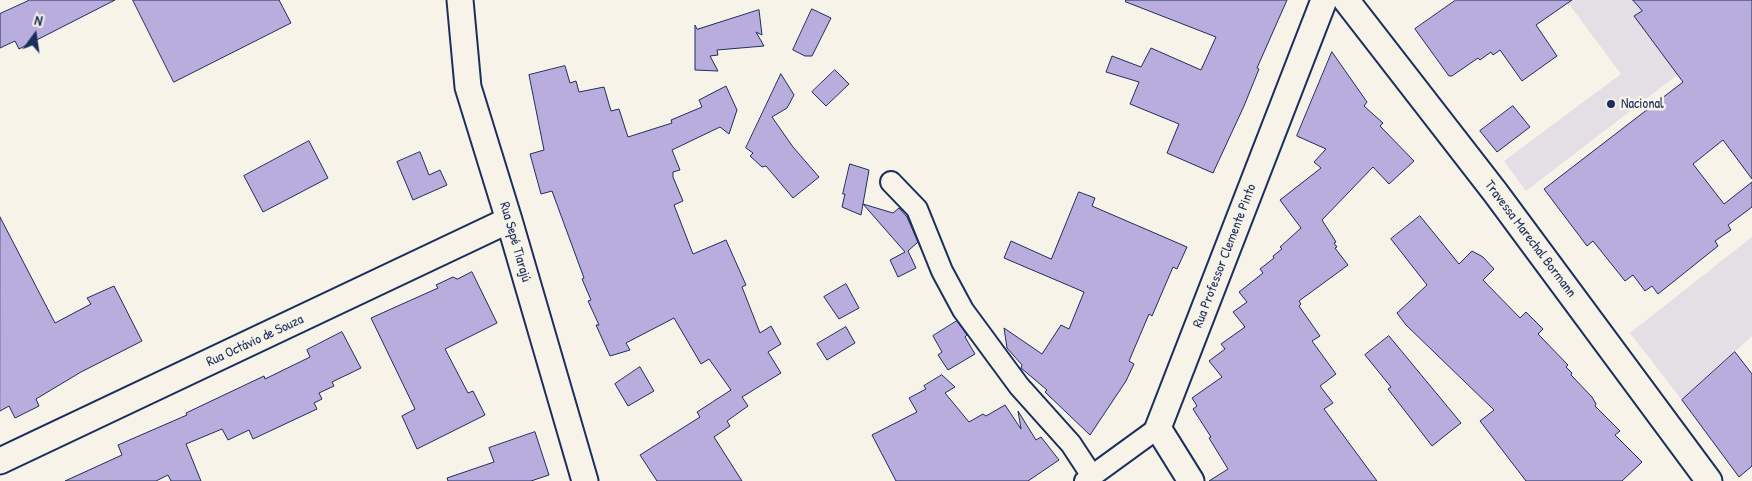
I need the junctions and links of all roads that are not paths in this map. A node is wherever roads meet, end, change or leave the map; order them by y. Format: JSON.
{"nodes":[{"id":1,"x":460,"y":0,"type":"edge"},
{"id":2,"x":1324,"y":0,"type":"edge"},
{"id":3,"x":1346,"y":0,"type":"edge"},
{"id":4,"x":891,"y":182,"type":"dead end"},
{"id":5,"x":509,"y":220,"type":"junction"},
{"id":6,"x":1158,"y":428,"type":"junction"},
{"id":7,"x":0,"y":461,"type":"edge"},
{"id":8,"x":1089,"y":478,"type":"edge"},
{"id":9,"x":585,"y":481,"type":"edge"},
{"id":10,"x":1191,"y":481,"type":"edge"},
{"id":11,"x":1709,"y":481,"type":"edge"}],
"edges":[{"from":1,"to":5,"type":"street","name":"Rua Sepé Tiarajú"},
{"from":2,"to":6,"type":"street","name":"Rua Professor Clemente Pinto"},
{"from":3,"to":11,"type":"street","name":"Travessa Marechal Bormann"},
{"from":4,"to":8,"type":"street"},
{"from":5,"to":7,"type":"street","name":"Rua Octávio de Souza"},
{"from":5,"to":9,"type":"street","name":"Rua Sepé Tiarajú"},
{"from":6,"to":8,"type":"street"},
{"from":6,"to":10,"type":"street"}]}
